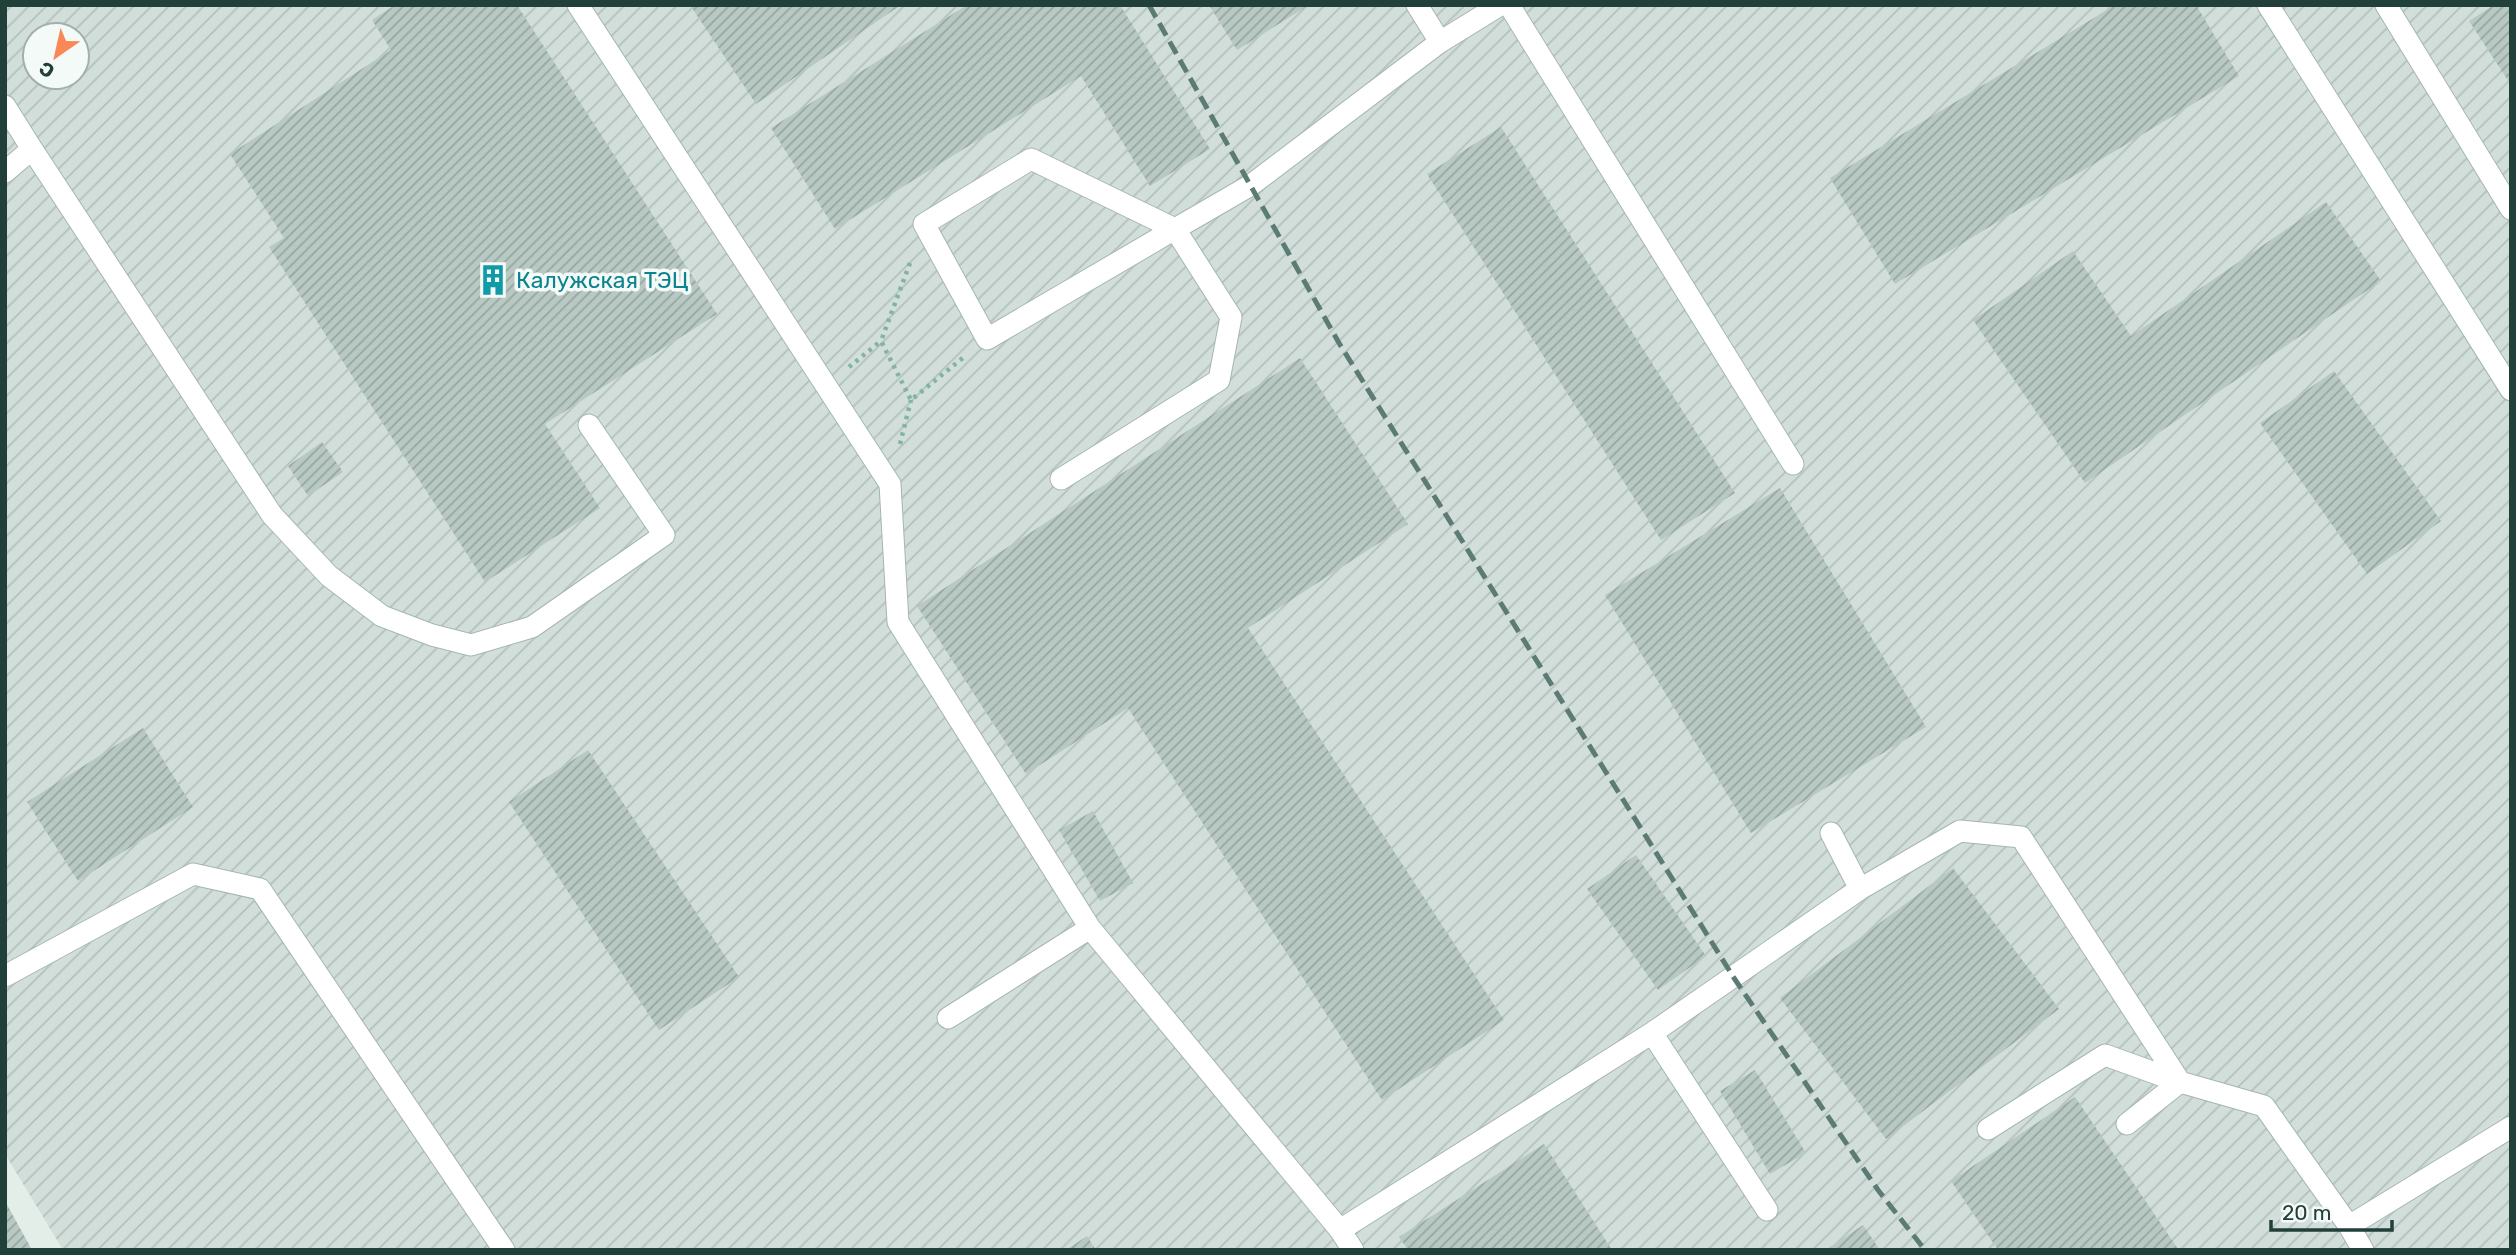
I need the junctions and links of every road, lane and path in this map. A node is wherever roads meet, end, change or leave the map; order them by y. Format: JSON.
{"nodes":[{"id":1,"x":578,"y":5,"type":"edge"},
{"id":2,"x":1418,"y":5,"type":"edge"},
{"id":3,"x":1500,"y":5,"type":"edge"},
{"id":4,"x":1509,"y":5,"type":"edge"},
{"id":5,"x":2268,"y":5,"type":"edge"},
{"id":6,"x":2386,"y":5,"type":"edge"},
{"id":7,"x":1440,"y":42,"type":"junction"},
{"id":8,"x":5,"y":106,"type":"edge"},
{"id":9,"x":32,"y":149,"type":"junction"},
{"id":10,"x":5,"y":172,"type":"edge"},
{"id":11,"x":2511,"y":209,"type":"edge"},
{"id":12,"x":924,"y":224,"type":"junction"},
{"id":13,"x":1175,"y":229,"type":"junction"},
{"id":14,"x":987,"y":339,"type":"junction"},
{"id":15,"x":881,"y":341,"type":"junction"},
{"id":16,"x":826,"y":386,"type":"junction"},
{"id":17,"x":2511,"y":390,"type":"edge"},
{"id":18,"x":589,"y":425,"type":"dead end"},
{"id":19,"x":1793,"y":464,"type":"dead end"},
{"id":20,"x":1061,"y":479,"type":"dead end"},
{"id":21,"x":1831,"y":833,"type":"dead end"},
{"id":22,"x":1860,"y":889,"type":"junction"},
{"id":23,"x":1090,"y":928,"type":"junction"},
{"id":24,"x":5,"y":975,"type":"edge"},
{"id":25,"x":948,"y":1018,"type":"dead end"},
{"id":26,"x":1652,"y":1033,"type":"junction"},
{"id":27,"x":2180,"y":1082,"type":"junction"},
{"id":28,"x":2127,"y":1124,"type":"dead end"},
{"id":29,"x":2511,"y":1127,"type":"edge"},
{"id":30,"x":1987,"y":1129,"type":"dead end"},
{"id":31,"x":1767,"y":1210,"type":"dead end"},
{"id":32,"x":2349,"y":1226,"type":"junction"},
{"id":33,"x":1340,"y":1230,"type":"junction"},
{"id":34,"x":504,"y":1250,"type":"edge"},
{"id":35,"x":1353,"y":1250,"type":"edge"},
{"id":36,"x":2363,"y":1250,"type":"edge"}],
"edges":[{"from":1,"to":16,"type":"lane"},
{"from":2,"to":7,"type":"lane"},
{"from":3,"to":7,"type":"lane"},
{"from":4,"to":19,"type":"lane"},
{"from":5,"to":17,"type":"lane"},
{"from":6,"to":11,"type":"lane"},
{"from":7,"to":13,"type":"lane"},
{"from":8,"to":9,"type":"lane"},
{"from":9,"to":10,"type":"lane"},
{"from":9,"to":18,"type":"lane"},
{"from":12,"to":13,"type":"lane"},
{"from":12,"to":14,"type":"lane"},
{"from":12,"to":15,"type":"path"},
{"from":13,"to":14,"type":"lane"},
{"from":13,"to":20,"type":"lane"},
{"from":14,"to":15,"type":"path"},
{"from":15,"to":16,"type":"path"},
{"from":16,"to":23,"type":"lane"},
{"from":21,"to":22,"type":"lane"},
{"from":22,"to":26,"type":"lane"},
{"from":22,"to":27,"type":"lane"},
{"from":23,"to":25,"type":"lane"},
{"from":23,"to":33,"type":"lane"},
{"from":24,"to":34,"type":"lane"},
{"from":26,"to":31,"type":"lane"},
{"from":26,"to":33,"type":"lane"},
{"from":27,"to":28,"type":"lane"},
{"from":27,"to":30,"type":"lane"},
{"from":27,"to":32,"type":"lane"},
{"from":29,"to":32,"type":"lane"},
{"from":32,"to":36,"type":"lane"},
{"from":33,"to":35,"type":"lane"}]}
